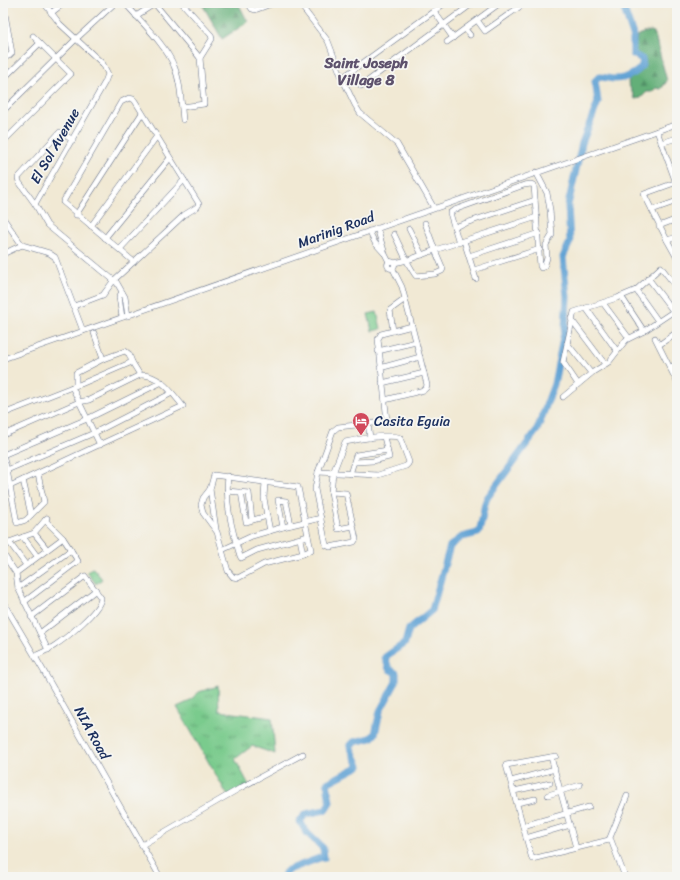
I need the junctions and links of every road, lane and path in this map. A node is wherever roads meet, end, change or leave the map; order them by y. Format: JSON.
{"nodes":[{"id":1,"x":3,"y":3,"type":"edge"},
{"id":2,"x":44,"y":3,"type":"edge"},
{"id":3,"x":64,"y":3,"type":"edge"},
{"id":4,"x":116,"y":3,"type":"edge"},
{"id":5,"x":125,"y":3,"type":"edge"},
{"id":6,"x":155,"y":3,"type":"edge"},
{"id":7,"x":182,"y":3,"type":"edge"},
{"id":8,"x":248,"y":3,"type":"edge"},
{"id":9,"x":274,"y":3,"type":"edge"},
{"id":10,"x":299,"y":3,"type":"edge"},
{"id":11,"x":445,"y":3,"type":"edge"},
{"id":12,"x":474,"y":3,"type":"edge"},
{"id":13,"x":500,"y":3,"type":"edge"},
{"id":14,"x":525,"y":3,"type":"edge"},
{"id":15,"x":434,"y":11,"type":"junction"},
{"id":16,"x":51,"y":13,"type":"junction"},
{"id":17,"x":136,"y":16,"type":"junction"},
{"id":18,"x":4,"y":18,"type":"edge"},
{"id":19,"x":477,"y":20,"type":"junction"},
{"id":20,"x":443,"y":25,"type":"junction"},
{"id":21,"x":465,"y":29,"type":"junction"},
{"id":22,"x":470,"y":35,"type":"dead end"},
{"id":23,"x":33,"y":36,"type":"dead end"},
{"id":24,"x":453,"y":38,"type":"junction"},
{"id":25,"x":10,"y":39,"type":"junction"},
{"id":26,"x":76,"y":39,"type":"junction"},
{"id":27,"x":3,"y":40,"type":"edge"},
{"id":28,"x":447,"y":42,"type":"dead end"},
{"id":29,"x":40,"y":43,"type":"junction"},
{"id":30,"x":3,"y":58,"type":"edge"},
{"id":31,"x":56,"y":58,"type":"junction"},
{"id":32,"x":200,"y":58,"type":"junction"},
{"id":33,"x":4,"y":77,"type":"edge"},
{"id":34,"x":342,"y":78,"type":"junction"},
{"id":35,"x":361,"y":86,"type":"dead end"},
{"id":36,"x":182,"y":107,"type":"junction"},
{"id":37,"x":3,"y":111,"type":"edge"},
{"id":38,"x":142,"y":113,"type":"junction"},
{"id":39,"x":183,"y":120,"type":"dead end"},
{"id":40,"x":677,"y":124,"type":"edge"},
{"id":41,"x":657,"y":131,"type":"junction"},
{"id":42,"x":157,"y":136,"type":"junction"},
{"id":43,"x":677,"y":138,"type":"edge"},
{"id":44,"x":73,"y":140,"type":"junction"},
{"id":45,"x":3,"y":142,"type":"edge"},
{"id":46,"x":661,"y":143,"type":"junction"},
{"id":47,"x":170,"y":158,"type":"junction"},
{"id":48,"x":536,"y":172,"type":"junction"},
{"id":49,"x":184,"y":180,"type":"junction"},
{"id":50,"x":676,"y":182,"type":"edge"},
{"id":51,"x":535,"y":200,"type":"junction"},
{"id":52,"x":677,"y":201,"type":"edge"},
{"id":53,"x":35,"y":204,"type":"junction"},
{"id":54,"x":434,"y":208,"type":"junction"},
{"id":55,"x":652,"y":210,"type":"junction"},
{"id":56,"x":76,"y":215,"type":"junction"},
{"id":57,"x":537,"y":217,"type":"junction"},
{"id":58,"x":3,"y":218,"type":"edge"},
{"id":59,"x":677,"y":219,"type":"edge"},
{"id":60,"x":425,"y":224,"type":"dead end"},
{"id":61,"x":91,"y":226,"type":"junction"},
{"id":62,"x":659,"y":226,"type":"junction"},
{"id":63,"x":454,"y":227,"type":"junction"},
{"id":64,"x":377,"y":228,"type":"junction"},
{"id":65,"x":409,"y":229,"type":"dead end"},
{"id":66,"x":369,"y":231,"type":"junction"},
{"id":67,"x":539,"y":233,"type":"junction"},
{"id":68,"x":394,"y":234,"type":"dead end"},
{"id":69,"x":677,"y":237,"type":"edge"},
{"id":70,"x":105,"y":238,"type":"junction"},
{"id":71,"x":667,"y":240,"type":"junction"},
{"id":72,"x":461,"y":242,"type":"junction"},
{"id":73,"x":22,"y":245,"type":"junction"},
{"id":74,"x":120,"y":249,"type":"junction"},
{"id":75,"x":540,"y":249,"type":"junction"},
{"id":76,"x":435,"y":250,"type":"junction"},
{"id":77,"x":3,"y":254,"type":"edge"},
{"id":78,"x":385,"y":254,"type":"junction"},
{"id":79,"x":422,"y":255,"type":"junction"},
{"id":80,"x":469,"y":256,"type":"junction"},
{"id":81,"x":677,"y":256,"type":"edge"},
{"id":82,"x":408,"y":260,"type":"junction"},
{"id":83,"x":134,"y":262,"type":"junction"},
{"id":84,"x":392,"y":265,"type":"junction"},
{"id":85,"x":474,"y":270,"type":"junction"},
{"id":86,"x":648,"y":278,"type":"junction"},
{"id":87,"x":476,"y":279,"type":"dead end"},
{"id":88,"x":114,"y":280,"type":"junction"},
{"id":89,"x":675,"y":281,"type":"edge"},
{"id":90,"x":677,"y":288,"type":"edge"},
{"id":91,"x":636,"y":290,"type":"junction"},
{"id":92,"x":621,"y":296,"type":"junction"},
{"id":93,"x":405,"y":299,"type":"junction"},
{"id":94,"x":603,"y":302,"type":"junction"},
{"id":95,"x":74,"y":306,"type":"junction"},
{"id":96,"x":586,"y":308,"type":"junction"},
{"id":97,"x":675,"y":310,"type":"edge"},
{"id":98,"x":125,"y":317,"type":"junction"},
{"id":99,"x":571,"y":319,"type":"junction"},
{"id":100,"x":658,"y":321,"type":"junction"},
{"id":101,"x":412,"y":326,"type":"junction"},
{"id":102,"x":644,"y":330,"type":"junction"},
{"id":103,"x":84,"y":331,"type":"junction"},
{"id":104,"x":393,"y":331,"type":"junction"},
{"id":105,"x":677,"y":332,"type":"edge"},
{"id":106,"x":94,"y":333,"type":"dead end"},
{"id":107,"x":629,"y":338,"type":"junction"},
{"id":108,"x":655,"y":338,"type":"dead end"},
{"id":109,"x":416,"y":342,"type":"junction"},
{"id":110,"x":567,"y":343,"type":"junction"},
{"id":111,"x":659,"y":345,"type":"junction"},
{"id":112,"x":378,"y":351,"type":"junction"},
{"id":113,"x":617,"y":351,"type":"junction"},
{"id":114,"x":420,"y":358,"type":"junction"},
{"id":115,"x":3,"y":359,"type":"edge"},
{"id":116,"x":103,"y":359,"type":"junction"},
{"id":117,"x":132,"y":362,"type":"junction"},
{"id":118,"x":677,"y":363,"type":"edge"},
{"id":119,"x":605,"y":364,"type":"junction"},
{"id":120,"x":380,"y":368,"type":"junction"},
{"id":121,"x":670,"y":368,"type":"junction"},
{"id":122,"x":424,"y":373,"type":"junction"},
{"id":123,"x":591,"y":374,"type":"junction"},
{"id":124,"x":140,"y":375,"type":"junction"},
{"id":125,"x":162,"y":382,"type":"junction"},
{"id":126,"x":677,"y":382,"type":"edge"},
{"id":127,"x":382,"y":383,"type":"junction"},
{"id":128,"x":578,"y":384,"type":"junction"},
{"id":129,"x":74,"y":386,"type":"junction"},
{"id":130,"x":172,"y":394,"type":"junction"},
{"id":131,"x":563,"y":397,"type":"dead end"},
{"id":132,"x":384,"y":400,"type":"junction"},
{"id":133,"x":79,"y":402,"type":"junction"},
{"id":134,"x":3,"y":414,"type":"edge"},
{"id":135,"x":87,"y":418,"type":"junction"},
{"id":136,"x":401,"y":420,"type":"dead end"},
{"id":137,"x":387,"y":421,"type":"junction"},
{"id":138,"x":368,"y":423,"type":"junction"},
{"id":139,"x":94,"y":432,"type":"junction"},
{"id":140,"x":3,"y":435,"type":"edge"},
{"id":141,"x":384,"y":437,"type":"junction"},
{"id":142,"x":370,"y":438,"type":"junction"},
{"id":143,"x":100,"y":445,"type":"junction"},
{"id":144,"x":388,"y":450,"type":"junction"},
{"id":145,"x":3,"y":455,"type":"edge"},
{"id":146,"x":354,"y":462,"type":"junction"},
{"id":147,"x":6,"y":470,"type":"junction"},
{"id":148,"x":318,"y":472,"type":"junction"},
{"id":149,"x":333,"y":473,"type":"junction"},
{"id":150,"x":38,"y":474,"type":"junction"},
{"id":151,"x":350,"y":474,"type":"junction"},
{"id":152,"x":228,"y":476,"type":"junction"},
{"id":153,"x":23,"y":480,"type":"junction"},
{"id":154,"x":266,"y":482,"type":"junction"},
{"id":155,"x":10,"y":486,"type":"junction"},
{"id":156,"x":210,"y":489,"type":"junction"},
{"id":157,"x":226,"y":491,"type":"junction"},
{"id":158,"x":241,"y":492,"type":"junction"},
{"id":159,"x":331,"y":492,"type":"junction"},
{"id":160,"x":31,"y":515,"type":"junction"},
{"id":161,"x":267,"y":516,"type":"junction"},
{"id":162,"x":320,"y":518,"type":"junction"},
{"id":163,"x":252,"y":520,"type":"junction"},
{"id":164,"x":305,"y":522,"type":"junction"},
{"id":165,"x":291,"y":525,"type":"junction"},
{"id":166,"x":353,"y":526,"type":"junction"},
{"id":167,"x":283,"y":527,"type":"junction"},
{"id":168,"x":270,"y":531,"type":"junction"},
{"id":169,"x":217,"y":532,"type":"junction"},
{"id":170,"x":34,"y":533,"type":"junction"},
{"id":171,"x":308,"y":536,"type":"junction"},
{"id":172,"x":23,"y":537,"type":"junction"},
{"id":173,"x":63,"y":538,"type":"junction"},
{"id":174,"x":300,"y":539,"type":"junction"},
{"id":175,"x":9,"y":542,"type":"junction"},
{"id":176,"x":236,"y":544,"type":"junction"},
{"id":177,"x":3,"y":548,"type":"edge"},
{"id":178,"x":47,"y":549,"type":"junction"},
{"id":179,"x":71,"y":550,"type":"junction"},
{"id":180,"x":222,"y":550,"type":"junction"},
{"id":181,"x":3,"y":554,"type":"edge"},
{"id":182,"x":303,"y":554,"type":"junction"},
{"id":183,"x":37,"y":556,"type":"junction"},
{"id":184,"x":26,"y":564,"type":"junction"},
{"id":185,"x":16,"y":573,"type":"junction"},
{"id":186,"x":18,"y":588,"type":"junction"},
{"id":187,"x":96,"y":590,"type":"junction"},
{"id":188,"x":3,"y":602,"type":"edge"},
{"id":189,"x":24,"y":602,"type":"junction"},
{"id":190,"x":31,"y":617,"type":"junction"},
{"id":191,"x":40,"y":633,"type":"junction"},
{"id":192,"x":48,"y":650,"type":"junction"},
{"id":193,"x":35,"y":656,"type":"junction"},
{"id":194,"x":303,"y":754,"type":"dead end"},
{"id":195,"x":555,"y":769,"type":"junction"},
{"id":196,"x":511,"y":781,"type":"junction"},
{"id":197,"x":550,"y":782,"type":"dead end"},
{"id":198,"x":580,"y":785,"type":"dead end"},
{"id":199,"x":514,"y":791,"type":"junction"},
{"id":200,"x":560,"y":791,"type":"junction"},
{"id":201,"x":548,"y":795,"type":"dead end"},
{"id":202,"x":627,"y":796,"type":"dead end"},
{"id":203,"x":535,"y":799,"type":"dead end"},
{"id":204,"x":517,"y":803,"type":"junction"},
{"id":205,"x":589,"y":807,"type":"dead end"},
{"id":206,"x":567,"y":813,"type":"junction"},
{"id":207,"x":570,"y":825,"type":"junction"},
{"id":208,"x":523,"y":826,"type":"junction"},
{"id":209,"x":526,"y":838,"type":"junction"},
{"id":210,"x":609,"y":840,"type":"junction"},
{"id":211,"x":142,"y":846,"type":"junction"},
{"id":212,"x":576,"y":848,"type":"junction"},
{"id":213,"x":160,"y":877,"type":"edge"},
{"id":214,"x":624,"y":877,"type":"edge"}],
"edges":[{"from":1,"to":18,"type":"street"},
{"from":2,"to":16,"type":"street","name":"El Sol Avenue"},
{"from":3,"to":16,"type":"street"},
{"from":4,"to":26,"type":"street"},
{"from":5,"to":17,"type":"street"},
{"from":6,"to":17,"type":"street"},
{"from":6,"to":32,"type":"street"},
{"from":7,"to":32,"type":"street"},
{"from":8,"to":9,"type":"street"},
{"from":10,"to":34,"type":"street"},
{"from":11,"to":15,"type":"street"},
{"from":12,"to":20,"type":"street"},
{"from":13,"to":19,"type":"street"},
{"from":14,"to":19,"type":"street"},
{"from":15,"to":20,"type":"street"},
{"from":15,"to":34,"type":"street"},
{"from":16,"to":26,"type":"street","name":"El Sol Avenue"},
{"from":17,"to":36,"type":"street"},
{"from":18,"to":25,"type":"street"},
{"from":19,"to":21,"type":"street"},
{"from":20,"to":24,"type":"street"},
{"from":20,"to":35,"type":"street"},
{"from":21,"to":22,"type":"street"},
{"from":21,"to":24,"type":"street"},
{"from":23,"to":29,"type":"street"},
{"from":24,"to":28,"type":"street"},
{"from":25,"to":27,"type":"street"},
{"from":25,"to":30,"type":"street"},
{"from":26,"to":31,"type":"street"},
{"from":26,"to":44,"type":"street","name":"El Sol Avenue"},
{"from":29,"to":31,"type":"street"},
{"from":29,"to":33,"type":"street"},
{"from":31,"to":37,"type":"street"},
{"from":31,"to":45,"type":"street"},
{"from":32,"to":36,"type":"street"},
{"from":34,"to":54,"type":"street"},
{"from":36,"to":39,"type":"street"},
{"from":38,"to":42,"type":"street"},
{"from":38,"to":56,"type":"street"},
{"from":38,"to":56,"type":"street"},
{"from":40,"to":41,"type":"street","name":"Marinig Road"},
{"from":41,"to":46,"type":"street"},
{"from":41,"to":48,"type":"street","name":"Marinig Road"},
{"from":42,"to":47,"type":"street"},
{"from":42,"to":61,"type":"street"},
{"from":43,"to":46,"type":"street"},
{"from":44,"to":53,"type":"street","name":"El Sol Avenue"},
{"from":44,"to":53,"type":"street"},
{"from":46,"to":50,"type":"street"},
{"from":47,"to":49,"type":"street"},
{"from":47,"to":70,"type":"street"},
{"from":48,"to":54,"type":"street","name":"Marinig Road"},
{"from":48,"to":75,"type":"street"},
{"from":49,"to":74,"type":"street"},
{"from":49,"to":83,"type":"street"},
{"from":50,"to":55,"type":"street"},
{"from":51,"to":57,"type":"street"},
{"from":51,"to":63,"type":"street"},
{"from":51,"to":63,"type":"street"},
{"from":52,"to":55,"type":"street"},
{"from":53,"to":88,"type":"street","name":"El Sol Avenue"},
{"from":54,"to":64,"type":"street","name":"Marinig Road"},
{"from":55,"to":62,"type":"street"},
{"from":56,"to":61,"type":"street"},
{"from":57,"to":67,"type":"street"},
{"from":57,"to":72,"type":"street"},
{"from":58,"to":73,"type":"street"},
{"from":59,"to":62,"type":"street"},
{"from":60,"to":76,"type":"street"},
{"from":61,"to":70,"type":"street"},
{"from":62,"to":71,"type":"street"},
{"from":63,"to":72,"type":"street"},
{"from":64,"to":66,"type":"street","name":"Marinig Road"},
{"from":64,"to":78,"type":"street"},
{"from":65,"to":79,"type":"street"},
{"from":66,"to":78,"type":"street"},
{"from":66,"to":98,"type":"street","name":"Marinig Road"},
{"from":67,"to":75,"type":"street"},
{"from":67,"to":80,"type":"street"},
{"from":68,"to":82,"type":"street"},
{"from":69,"to":71,"type":"street"},
{"from":70,"to":74,"type":"street"},
{"from":71,"to":81,"type":"street"},
{"from":72,"to":76,"type":"street"},
{"from":72,"to":80,"type":"street"},
{"from":73,"to":77,"type":"street"},
{"from":73,"to":95,"type":"street"},
{"from":74,"to":83,"type":"street"},
{"from":75,"to":85,"type":"street"},
{"from":76,"to":79,"type":"street"},
{"from":76,"to":82,"type":"street"},
{"from":78,"to":84,"type":"street"},
{"from":79,"to":82,"type":"street"},
{"from":80,"to":85,"type":"street"},
{"from":82,"to":84,"type":"street"},
{"from":83,"to":88,"type":"street"},
{"from":84,"to":93,"type":"street"},
{"from":85,"to":87,"type":"street"},
{"from":86,"to":89,"type":"street"},
{"from":86,"to":91,"type":"street"},
{"from":86,"to":97,"type":"street"},
{"from":88,"to":95,"type":"street"},
{"from":88,"to":98,"type":"street","name":"El Sol Avenue"},
{"from":89,"to":90,"type":"street"},
{"from":91,"to":92,"type":"street"},
{"from":91,"to":100,"type":"street"},
{"from":92,"to":94,"type":"street"},
{"from":92,"to":102,"type":"street"},
{"from":93,"to":101,"type":"street"},
{"from":93,"to":104,"type":"street"},
{"from":94,"to":96,"type":"street"},
{"from":94,"to":107,"type":"street"},
{"from":95,"to":103,"type":"street"},
{"from":96,"to":99,"type":"street"},
{"from":96,"to":113,"type":"street"},
{"from":97,"to":100,"type":"street"},
{"from":98,"to":103,"type":"street","name":"Marinig Road"},
{"from":99,"to":110,"type":"street"},
{"from":99,"to":119,"type":"street"},
{"from":100,"to":102,"type":"street"},
{"from":101,"to":104,"type":"street"},
{"from":101,"to":109,"type":"street"},
{"from":102,"to":107,"type":"street"},
{"from":103,"to":115,"type":"street","name":"Marinig Road"},
{"from":104,"to":112,"type":"street"},
{"from":105,"to":111,"type":"street"},
{"from":106,"to":116,"type":"street"},
{"from":107,"to":113,"type":"street"},
{"from":108,"to":111,"type":"street"},
{"from":109,"to":112,"type":"street"},
{"from":109,"to":114,"type":"street"},
{"from":110,"to":123,"type":"street"},
{"from":110,"to":128,"type":"street"},
{"from":111,"to":121,"type":"street"},
{"from":112,"to":120,"type":"street"},
{"from":113,"to":119,"type":"street"},
{"from":114,"to":120,"type":"street"},
{"from":114,"to":122,"type":"street"},
{"from":116,"to":117,"type":"street"},
{"from":116,"to":129,"type":"street"},
{"from":117,"to":124,"type":"street"},
{"from":117,"to":129,"type":"street"},
{"from":118,"to":121,"type":"street"},
{"from":119,"to":123,"type":"street"},
{"from":120,"to":127,"type":"street"},
{"from":121,"to":126,"type":"street"},
{"from":122,"to":127,"type":"street"},
{"from":122,"to":132,"type":"street"},
{"from":123,"to":128,"type":"street"},
{"from":124,"to":125,"type":"street"},
{"from":124,"to":133,"type":"street"},
{"from":125,"to":130,"type":"street"},
{"from":125,"to":135,"type":"street"},
{"from":127,"to":132,"type":"street"},
{"from":128,"to":131,"type":"street"},
{"from":129,"to":133,"type":"street"},
{"from":129,"to":134,"type":"street"},
{"from":130,"to":139,"type":"street"},
{"from":130,"to":143,"type":"street"},
{"from":132,"to":137,"type":"street"},
{"from":133,"to":135,"type":"street"},
{"from":133,"to":140,"type":"street"},
{"from":135,"to":139,"type":"street"},
{"from":135,"to":145,"type":"street"},
{"from":136,"to":137,"type":"street"},
{"from":137,"to":138,"type":"street"},
{"from":138,"to":142,"type":"street"},
{"from":138,"to":148,"type":"street"},
{"from":139,"to":143,"type":"street"},
{"from":139,"to":147,"type":"street"},
{"from":141,"to":142,"type":"street"},
{"from":141,"to":144,"type":"street"},
{"from":141,"to":151,"type":"street"},
{"from":142,"to":149,"type":"street"},
{"from":143,"to":150,"type":"street"},
{"from":144,"to":146,"type":"street"},
{"from":144,"to":146,"type":"street"},
{"from":145,"to":147,"type":"street"},
{"from":146,"to":151,"type":"street"},
{"from":147,"to":155,"type":"street"},
{"from":148,"to":149,"type":"street"},
{"from":148,"to":162,"type":"street"},
{"from":149,"to":151,"type":"street"},
{"from":149,"to":159,"type":"street"},
{"from":150,"to":153,"type":"street"},
{"from":150,"to":160,"type":"street"},
{"from":152,"to":154,"type":"street"},
{"from":152,"to":156,"type":"street"},
{"from":152,"to":157,"type":"street"},
{"from":153,"to":155,"type":"street"},
{"from":153,"to":160,"type":"street"},
{"from":154,"to":161,"type":"street"},
{"from":154,"to":164,"type":"street"},
{"from":155,"to":160,"type":"street"},
{"from":156,"to":169,"type":"street"},
{"from":156,"to":169,"type":"street"},
{"from":157,"to":158,"type":"street"},
{"from":157,"to":176,"type":"street"},
{"from":158,"to":163,"type":"street"},
{"from":158,"to":163,"type":"street"},
{"from":159,"to":166,"type":"street"},
{"from":159,"to":166,"type":"street"},
{"from":161,"to":163,"type":"street"},
{"from":161,"to":168,"type":"street"},
{"from":162,"to":164,"type":"street"},
{"from":162,"to":166,"type":"street"},
{"from":164,"to":165,"type":"street"},
{"from":164,"to":171,"type":"street"},
{"from":165,"to":167,"type":"street"},
{"from":165,"to":167,"type":"street"},
{"from":167,"to":168,"type":"street"},
{"from":168,"to":176,"type":"street"},
{"from":169,"to":180,"type":"street"},
{"from":170,"to":172,"type":"street"},
{"from":170,"to":173,"type":"street"},
{"from":170,"to":178,"type":"street"},
{"from":171,"to":174,"type":"street"},
{"from":171,"to":182,"type":"street"},
{"from":172,"to":175,"type":"street"},
{"from":172,"to":183,"type":"street"},
{"from":173,"to":178,"type":"street"},
{"from":173,"to":179,"type":"street"},
{"from":174,"to":176,"type":"street"},
{"from":174,"to":182,"type":"street"},
{"from":175,"to":177,"type":"street"},
{"from":175,"to":184,"type":"street"},
{"from":176,"to":180,"type":"street"},
{"from":178,"to":183,"type":"street"},
{"from":179,"to":186,"type":"street"},
{"from":179,"to":189,"type":"street"},
{"from":180,"to":182,"type":"street"},
{"from":181,"to":185,"type":"street"},
{"from":183,"to":184,"type":"street"},
{"from":184,"to":185,"type":"street"},
{"from":185,"to":186,"type":"street"},
{"from":186,"to":189,"type":"street"},
{"from":187,"to":190,"type":"street"},
{"from":187,"to":191,"type":"street"},
{"from":187,"to":192,"type":"street"},
{"from":188,"to":193,"type":"street","name":"NIA Road"},
{"from":189,"to":190,"type":"street"},
{"from":190,"to":191,"type":"street"},
{"from":191,"to":192,"type":"street"},
{"from":192,"to":193,"type":"street"},
{"from":193,"to":211,"type":"street","name":"NIA Road"},
{"from":194,"to":211,"type":"street"},
{"from":195,"to":196,"type":"street"},
{"from":195,"to":196,"type":"street"},
{"from":195,"to":200,"type":"street"},
{"from":196,"to":199,"type":"street"},
{"from":197,"to":199,"type":"street"},
{"from":198,"to":200,"type":"street"},
{"from":199,"to":204,"type":"street"},
{"from":200,"to":201,"type":"street"},
{"from":200,"to":206,"type":"street"},
{"from":202,"to":210,"type":"street"},
{"from":203,"to":204,"type":"street"},
{"from":204,"to":208,"type":"street"},
{"from":205,"to":206,"type":"street"},
{"from":206,"to":207,"type":"street"},
{"from":206,"to":208,"type":"street"},
{"from":207,"to":209,"type":"street"},
{"from":207,"to":212,"type":"street"},
{"from":208,"to":209,"type":"street"},
{"from":209,"to":212,"type":"street"},
{"from":210,"to":212,"type":"street"},
{"from":210,"to":214,"type":"street"},
{"from":211,"to":213,"type":"street","name":"NIA Road"}]}
